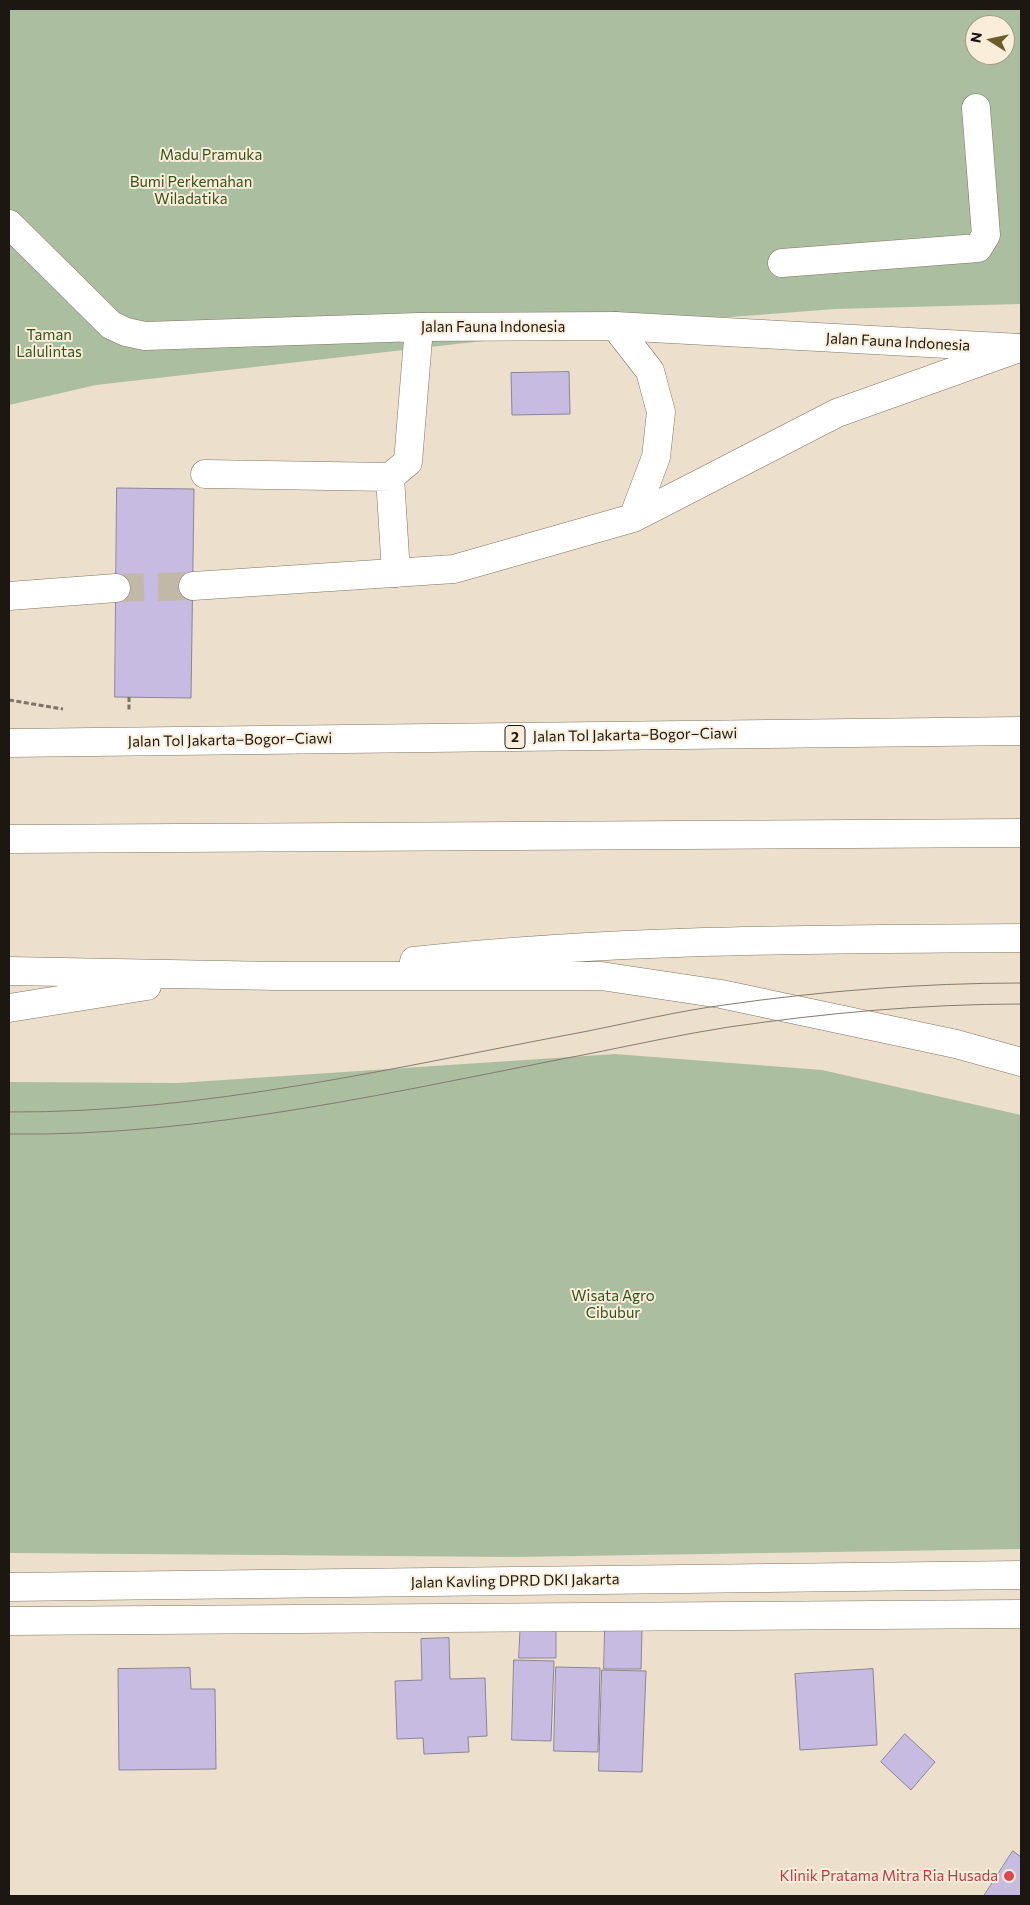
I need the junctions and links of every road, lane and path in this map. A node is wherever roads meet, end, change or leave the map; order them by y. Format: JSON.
{"nodes":[{"id":1,"x":976,"y":108,"type":"dead end"},
{"id":2,"x":9,"y":224,"type":"edge"},
{"id":3,"x":782,"y":263,"type":"dead end"},
{"id":4,"x":616,"y":326,"type":"junction"},
{"id":5,"x":419,"y":327,"type":"junction"},
{"id":6,"x":1020,"y":348,"type":"edge"},
{"id":7,"x":205,"y":474,"type":"dead end"},
{"id":8,"x":390,"y":477,"type":"junction"},
{"id":9,"x":633,"y":518,"type":"junction"},
{"id":10,"x":396,"y":573,"type":"junction"},
{"id":11,"x":193,"y":586,"type":"tunnel mouth"},
{"id":12,"x":116,"y":588,"type":"tunnel mouth"},
{"id":13,"x":9,"y":596,"type":"edge"},
{"id":14,"x":129,"y":697,"type":"dead end"},
{"id":15,"x":129,"y":714,"type":"dead end"},
{"id":16,"x":1021,"y":731,"type":"edge"},
{"id":17,"x":9,"y":743,"type":"edge"},
{"id":18,"x":1021,"y":833,"type":"edge"},
{"id":19,"x":9,"y":839,"type":"edge"},
{"id":20,"x":1021,"y":938,"type":"edge"},
{"id":21,"x":9,"y":971,"type":"edge"},
{"id":22,"x":222,"y":975,"type":"junction"},
{"id":23,"x":276,"y":976,"type":"junction"},
{"id":24,"x":9,"y":1008,"type":"edge"},
{"id":25,"x":1021,"y":1062,"type":"edge"},
{"id":26,"x":1021,"y":1575,"type":"edge"},
{"id":27,"x":9,"y":1587,"type":"edge"},
{"id":28,"x":1021,"y":1614,"type":"edge"},
{"id":29,"x":9,"y":1621,"type":"edge"}],
"edges":[{"from":1,"to":3,"type":"main road"},
{"from":2,"to":5,"type":"main road","name":"Jalan Fauna Indonesia"},
{"from":4,"to":5,"type":"main road","name":"Jalan Fauna Indonesia"},
{"from":4,"to":6,"type":"main road","name":"Jalan Fauna Indonesia"},
{"from":4,"to":9,"type":"main road"},
{"from":5,"to":8,"type":"main road"},
{"from":6,"to":9,"type":"main road"},
{"from":7,"to":8,"type":"main road"},
{"from":8,"to":10,"type":"main road"},
{"from":9,"to":10,"type":"main road"},
{"from":10,"to":11,"type":"main road"},
{"from":12,"to":13,"type":"main road"},
{"from":14,"to":15,"type":"path"},
{"from":16,"to":17,"type":"main road","name":"Jalan Tol Jakarta–Bogor–Ciawi","number":"2"},
{"from":18,"to":19,"type":"main road"},
{"from":20,"to":23,"type":"main road"},
{"from":21,"to":22,"type":"main road"},
{"from":22,"to":23,"type":"main road"},
{"from":22,"to":24,"type":"main road"},
{"from":23,"to":25,"type":"main road"},
{"from":26,"to":27,"type":"main road","name":"Jalan Kavling DPRD DKI Jakarta"},
{"from":28,"to":29,"type":"main road"}]}
